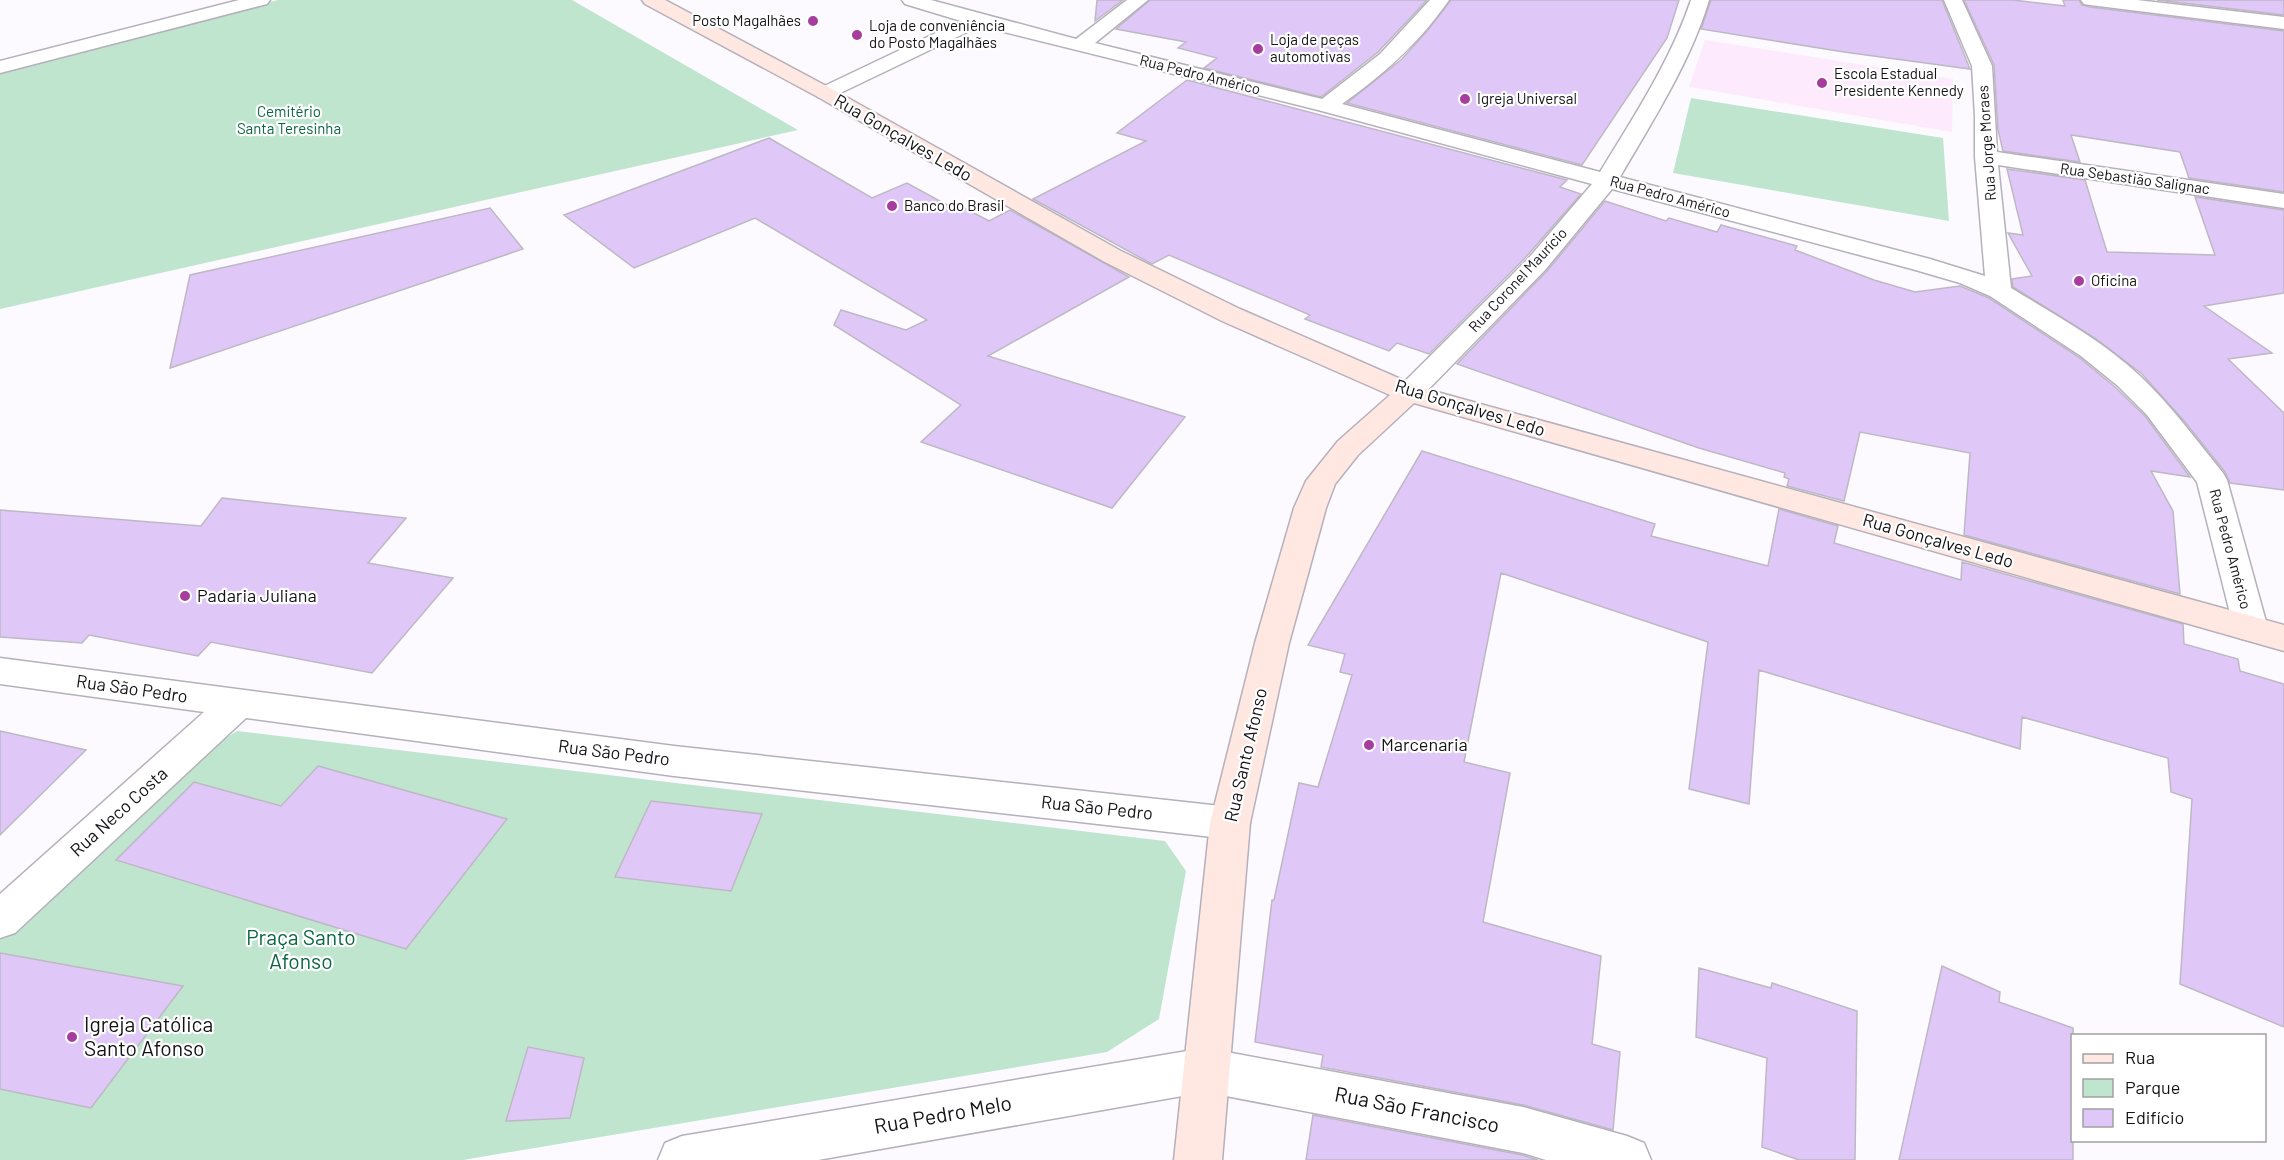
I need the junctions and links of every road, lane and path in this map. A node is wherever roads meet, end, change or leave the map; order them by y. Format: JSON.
{"nodes":[{"id":1,"x":261,"y":0,"type":"edge"},
{"id":2,"x":651,"y":0,"type":"edge"},
{"id":3,"x":911,"y":0,"type":"edge"},
{"id":4,"x":1139,"y":0,"type":"edge"},
{"id":5,"x":1440,"y":0,"type":"edge"},
{"id":6,"x":1700,"y":0,"type":"edge"},
{"id":7,"x":1953,"y":0,"type":"edge"},
{"id":8,"x":2090,"y":0,"type":"edge"},
{"id":9,"x":2240,"y":0,"type":"edge"},
{"id":10,"x":978,"y":20,"type":"junction"},
{"id":11,"x":2265,"y":21,"type":"junction"},
{"id":12,"x":2281,"y":30,"type":"edge"},
{"id":13,"x":1080,"y":45,"type":"junction"},
{"id":14,"x":0,"y":67,"type":"edge"},
{"id":15,"x":825,"y":93,"type":"junction"},
{"id":16,"x":1325,"y":106,"type":"junction"},
{"id":17,"x":1986,"y":157,"type":"junction"},
{"id":18,"x":1607,"y":180,"type":"junction"},
{"id":19,"x":2284,"y":201,"type":"edge"},
{"id":20,"x":1999,"y":291,"type":"junction"},
{"id":21,"x":1409,"y":393,"type":"junction"},
{"id":22,"x":2251,"y":629,"type":"junction"},
{"id":23,"x":2284,"y":638,"type":"edge"},
{"id":24,"x":0,"y":671,"type":"edge"},
{"id":25,"x":238,"y":704,"type":"junction"},
{"id":26,"x":1230,"y":823,"type":"junction"},
{"id":27,"x":0,"y":920,"type":"edge"},
{"id":28,"x":1205,"y":1070,"type":"junction"},
{"id":29,"x":682,"y":1160,"type":"edge"},
{"id":30,"x":1198,"y":1160,"type":"edge"},
{"id":31,"x":1627,"y":1160,"type":"edge"}],
"edges":[{"from":1,"to":14,"type":"street"},
{"from":2,"to":15,"type":"main road","name":"Rua Gonçalves Ledo"},
{"from":3,"to":10,"type":"street","name":"Rua Pedro Américo"},
{"from":4,"to":13,"type":"street"},
{"from":5,"to":16,"type":"street"},
{"from":6,"to":18,"type":"street","name":"Rua Coronel Maurício"},
{"from":7,"to":17,"type":"street","name":"Rua Jorge Moraes"},
{"from":8,"to":11,"type":"street"},
{"from":9,"to":11,"type":"street"},
{"from":10,"to":13,"type":"street","name":"Rua Pedro Américo"},
{"from":10,"to":15,"type":"street"},
{"from":11,"to":12,"type":"street"},
{"from":13,"to":16,"type":"street","name":"Rua Pedro Américo"},
{"from":15,"to":21,"type":"main road","name":"Rua Gonçalves Ledo"},
{"from":16,"to":18,"type":"street","name":"Rua Pedro Américo"},
{"from":17,"to":19,"type":"street","name":"Rua Sebastião Salignac"},
{"from":17,"to":20,"type":"street","name":"Rua Jorge Moraes"},
{"from":18,"to":20,"type":"street","name":"Rua Pedro Américo"},
{"from":18,"to":21,"type":"street","name":"Rua Coronel Maurício"},
{"from":20,"to":22,"type":"street","name":"Rua Pedro Américo"},
{"from":21,"to":22,"type":"main road","name":"Rua Gonçalves Ledo"},
{"from":21,"to":26,"type":"main road","name":"Rua Santo Afonso"},
{"from":22,"to":23,"type":"main road","name":"Rua Gonçalves Ledo"},
{"from":24,"to":25,"type":"street","name":"Rua São Pedro"},
{"from":25,"to":26,"type":"street","name":"Rua São Pedro"},
{"from":25,"to":27,"type":"street","name":"Rua Neco Costa"},
{"from":26,"to":28,"type":"main road","name":"Rua Santo Afonso"},
{"from":28,"to":29,"type":"street","name":"Rua Pedro Melo"},
{"from":28,"to":30,"type":"main road","name":"Rua Santo Afonso"},
{"from":28,"to":31,"type":"street","name":"Rua São Francisco"}]}
